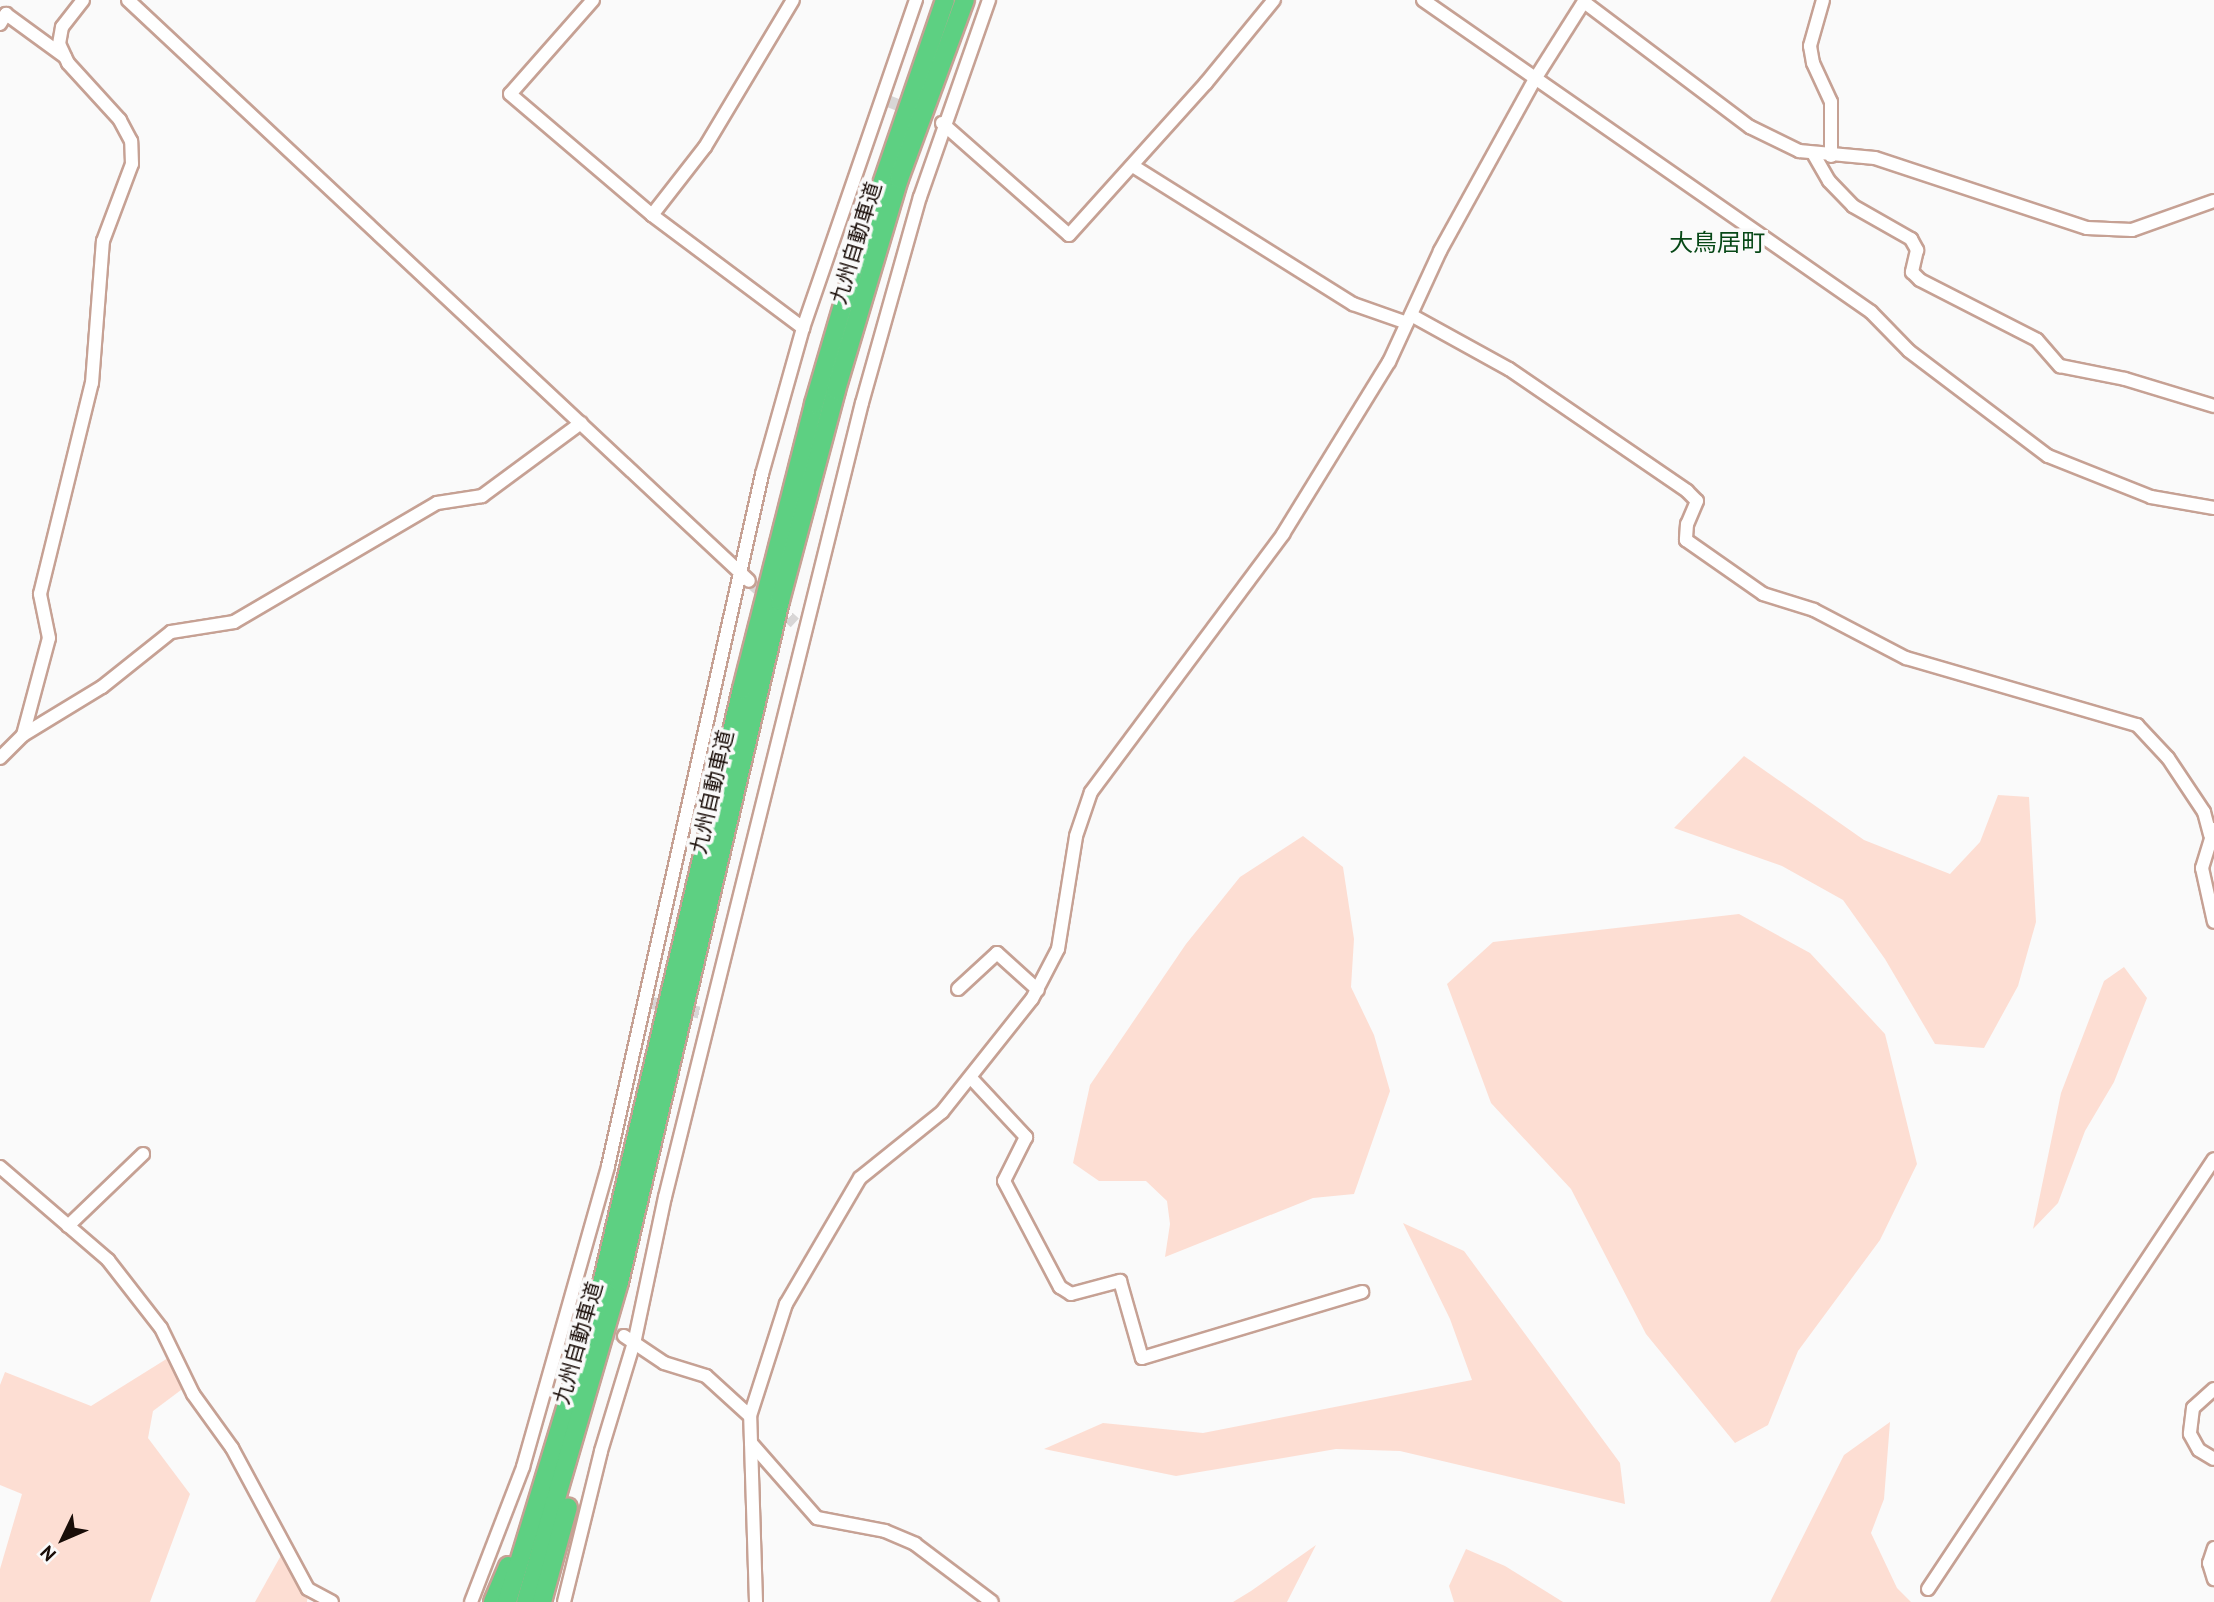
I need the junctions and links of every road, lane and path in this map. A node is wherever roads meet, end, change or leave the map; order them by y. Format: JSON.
{"nodes":[{"id":1,"x":83,"y":0,"type":"edge"},
{"id":2,"x":128,"y":0,"type":"edge"},
{"id":3,"x":593,"y":0,"type":"edge"},
{"id":4,"x":793,"y":0,"type":"edge"},
{"id":5,"x":916,"y":0,"type":"edge"},
{"id":6,"x":945,"y":0,"type":"edge"},
{"id":7,"x":965,"y":0,"type":"edge"},
{"id":8,"x":989,"y":0,"type":"edge"},
{"id":9,"x":1274,"y":0,"type":"edge"},
{"id":10,"x":1423,"y":0,"type":"edge"},
{"id":11,"x":1823,"y":0,"type":"edge"},
{"id":12,"x":1585,"y":1,"type":"edge"},
{"id":13,"x":0,"y":24,"type":"edge"},
{"id":14,"x":65,"y":57,"type":"junction"},
{"id":15,"x":1535,"y":79,"type":"junction"},
{"id":16,"x":942,"y":123,"type":"junction"},
{"id":17,"x":1814,"y":155,"type":"junction"},
{"id":18,"x":1830,"y":156,"type":"junction"},
{"id":19,"x":1133,"y":166,"type":"junction"},
{"id":20,"x":2214,"y":201,"type":"edge"},
{"id":21,"x":652,"y":215,"type":"junction"},
{"id":22,"x":1409,"y":319,"type":"junction"},
{"id":23,"x":803,"y":328,"type":"junction"},
{"id":24,"x":2214,"y":406,"type":"edge"},
{"id":25,"x":581,"y":423,"type":"junction"},
{"id":26,"x":2214,"y":508,"type":"edge"},
{"id":27,"x":745,"y":577,"type":"junction"},
{"id":28,"x":23,"y":735,"type":"junction"},
{"id":29,"x":0,"y":758,"type":"edge"},
{"id":30,"x":2212,"y":831,"type":"edge"},
{"id":31,"x":2214,"y":922,"type":"edge"},
{"id":32,"x":958,"y":989,"type":"dead end"},
{"id":33,"x":1038,"y":990,"type":"junction"},
{"id":34,"x":971,"y":1078,"type":"junction"},
{"id":35,"x":143,"y":1154,"type":"dead end"},
{"id":36,"x":2214,"y":1158,"type":"edge"},
{"id":37,"x":0,"y":1167,"type":"edge"},
{"id":38,"x":68,"y":1226,"type":"junction"},
{"id":39,"x":619,"y":1282,"type":"junction"},
{"id":40,"x":1362,"y":1292,"type":"dead end"},
{"id":41,"x":630,"y":1338,"type":"junction"},
{"id":42,"x":574,"y":1389,"type":"junction"},
{"id":43,"x":2214,"y":1389,"type":"edge"},
{"id":44,"x":750,"y":1416,"type":"junction"},
{"id":45,"x":751,"y":1443,"type":"junction"},
{"id":46,"x":2214,"y":1460,"type":"edge"},
{"id":47,"x":2214,"y":1548,"type":"edge"},
{"id":48,"x":2214,"y":1579,"type":"edge"},
{"id":49,"x":1928,"y":1590,"type":"dead end"},
{"id":50,"x":332,"y":1602,"type":"edge"},
{"id":51,"x":471,"y":1602,"type":"edge"},
{"id":52,"x":493,"y":1602,"type":"edge"},
{"id":53,"x":507,"y":1602,"type":"edge"},
{"id":54,"x":526,"y":1602,"type":"edge"},
{"id":55,"x":542,"y":1602,"type":"edge"},
{"id":56,"x":564,"y":1602,"type":"edge"},
{"id":57,"x":756,"y":1602,"type":"edge"},
{"id":58,"x":992,"y":1602,"type":"edge"}],
"edges":[{"from":1,"to":14,"type":"street"},
{"from":2,"to":25,"type":"street"},
{"from":3,"to":21,"type":"street"},
{"from":4,"to":21,"type":"street"},
{"from":5,"to":23,"type":"street"},
{"from":6,"to":42,"type":"highway","name":"九州自動車道"},
{"from":7,"to":39,"type":"highway","name":"九州自動車道"},
{"from":8,"to":16,"type":"street"},
{"from":9,"to":19,"type":"street"},
{"from":10,"to":15,"type":"street"},
{"from":11,"to":18,"type":"street"},
{"from":12,"to":15,"type":"street"},
{"from":12,"to":17,"type":"street"},
{"from":13,"to":14,"type":"street"},
{"from":14,"to":28,"type":"street"},
{"from":15,"to":22,"type":"street"},
{"from":15,"to":26,"type":"street"},
{"from":16,"to":19,"type":"street"},
{"from":16,"to":41,"type":"street"},
{"from":17,"to":18,"type":"street"},
{"from":17,"to":24,"type":"street"},
{"from":18,"to":20,"type":"street"},
{"from":19,"to":22,"type":"street"},
{"from":21,"to":23,"type":"street"},
{"from":22,"to":30,"type":"street"},
{"from":22,"to":33,"type":"street"},
{"from":23,"to":27,"type":"street"},
{"from":25,"to":27,"type":"street"},
{"from":25,"to":28,"type":"street"},
{"from":27,"to":51,"type":"street"},
{"from":28,"to":29,"type":"street"},
{"from":30,"to":31,"type":"street"},
{"from":32,"to":33,"type":"street"},
{"from":33,"to":34,"type":"street"},
{"from":34,"to":40,"type":"street"},
{"from":34,"to":44,"type":"street"},
{"from":35,"to":38,"type":"street"},
{"from":36,"to":49,"type":"street"},
{"from":37,"to":38,"type":"street"},
{"from":38,"to":50,"type":"street"},
{"from":39,"to":54,"type":"highway","name":"九州自動車道"},
{"from":39,"to":55,"type":"highway"},
{"from":41,"to":44,"type":"street"},
{"from":41,"to":56,"type":"street"},
{"from":42,"to":52,"type":"highway"},
{"from":42,"to":53,"type":"highway","name":"九州自動車道"},
{"from":43,"to":46,"type":"street"},
{"from":44,"to":45,"type":"street"},
{"from":45,"to":57,"type":"street"},
{"from":45,"to":58,"type":"street"},
{"from":47,"to":48,"type":"street"}]}
